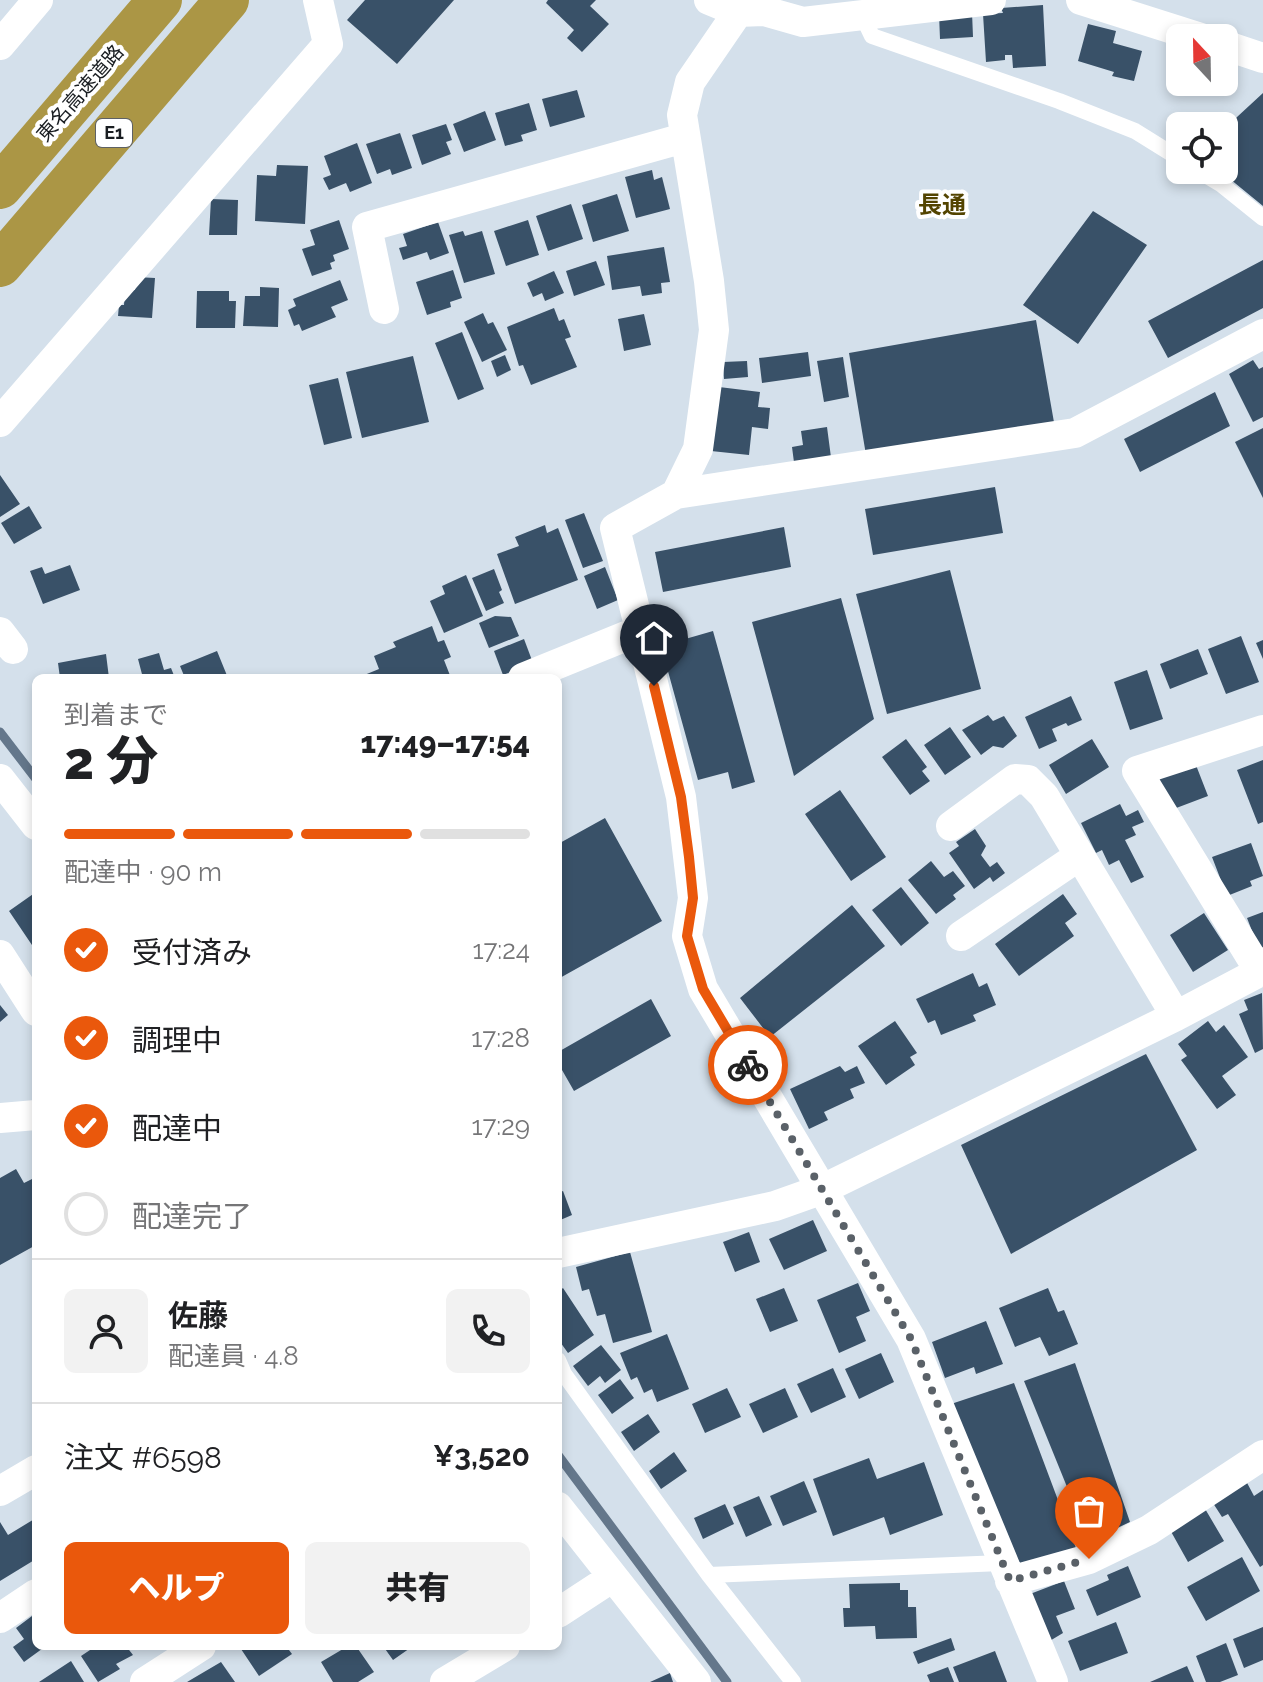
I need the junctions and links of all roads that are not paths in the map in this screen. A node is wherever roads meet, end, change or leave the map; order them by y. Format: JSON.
{"nodes":[{"id":1,"x":38,"y":0,"type":"edge"},
{"id":2,"x":160,"y":0,"type":"edge"},
{"id":3,"x":227,"y":0,"type":"edge"},
{"id":4,"x":318,"y":0,"type":"edge"},
{"id":5,"x":709,"y":0,"type":"edge"},
{"id":6,"x":991,"y":0,"type":"edge"},
{"id":7,"x":1081,"y":0,"type":"edge"},
{"id":8,"x":759,"y":8,"type":"edge"},
{"id":9,"x":862,"y":15,"type":"junction"},
{"id":10,"x":1166,"y":27,"type":"edge"},
{"id":11,"x":0,"y":45,"type":"edge"},
{"id":12,"x":1238,"y":50,"type":"edge"},
{"id":13,"x":1263,"y":58,"type":"edge"},
{"id":14,"x":684,"y":138,"type":"junction"},
{"id":15,"x":1166,"y":150,"type":"edge"},
{"id":16,"x":1220,"y":184,"type":"edge"},
{"id":17,"x":0,"y":187,"type":"edge"},
{"id":18,"x":1263,"y":218,"type":"edge"},
{"id":19,"x":0,"y":265,"type":"edge"},
{"id":20,"x":384,"y":309,"type":"dead end"},
{"id":21,"x":1263,"y":334,"type":"edge"},
{"id":22,"x":0,"y":422,"type":"edge"},
{"id":23,"x":676,"y":494,"type":"junction"},
{"id":24,"x":641,"y":630,"type":"junction"},
{"id":25,"x":533,"y":674,"type":"edge"},
{"id":26,"x":1263,"y":730,"type":"edge"},
{"id":27,"x":0,"y":779,"type":"edge"},
{"id":28,"x":32,"y":820,"type":"edge"},
{"id":29,"x":951,"y":826,"type":"dead end"},
{"id":30,"x":1079,"y":856,"type":"junction"},
{"id":31,"x":961,"y":936,"type":"dead end"},
{"id":32,"x":0,"y":955,"type":"edge"},
{"id":33,"x":1261,"y":971,"type":"edge"},
{"id":34,"x":32,"y":1005,"type":"edge"},
{"id":35,"x":1176,"y":1016,"type":"junction"},
{"id":36,"x":32,"y":1115,"type":"edge"},
{"id":37,"x":0,"y":1118,"type":"edge"},
{"id":38,"x":823,"y":1189,"type":"junction"},
{"id":39,"x":562,"y":1252,"type":"edge"},
{"id":40,"x":562,"y":1369,"type":"edge"},
{"id":41,"x":1263,"y":1455,"type":"edge"},
{"id":42,"x":32,"y":1472,"type":"edge"},
{"id":43,"x":0,"y":1491,"type":"edge"},
{"id":44,"x":562,"y":1512,"type":"edge"},
{"id":45,"x":1006,"y":1572,"type":"junction"},
{"id":46,"x":709,"y":1575,"type":"junction"},
{"id":47,"x":613,"y":1577,"type":"junction"},
{"id":48,"x":32,"y":1597,"type":"edge"},
{"id":49,"x":562,"y":1610,"type":"edge"},
{"id":50,"x":0,"y":1618,"type":"edge"},
{"id":51,"x":195,"y":1650,"type":"edge"},
{"id":52,"x":498,"y":1650,"type":"edge"},
{"id":53,"x":145,"y":1682,"type":"edge"},
{"id":54,"x":445,"y":1682,"type":"edge"},
{"id":55,"x":696,"y":1682,"type":"edge"},
{"id":56,"x":793,"y":1682,"type":"edge"},
{"id":57,"x":1053,"y":1682,"type":"edge"}],
"edges":[{"from":1,"to":11,"type":"street"},
{"from":2,"to":17,"type":"highway","name":"東名高速道路","number":"E1"},
{"from":3,"to":19,"type":"highway","number":"E1"},
{"from":4,"to":22,"type":"street"},
{"from":5,"to":8,"type":"street"},
{"from":6,"to":9,"type":"street"},
{"from":7,"to":10,"type":"street"},
{"from":8,"to":9,"type":"street"},
{"from":8,"to":14,"type":"street"},
{"from":9,"to":15,"type":"lane"},
{"from":12,"to":13,"type":"street"},
{"from":14,"to":20,"type":"street"},
{"from":14,"to":23,"type":"street"},
{"from":16,"to":18,"type":"lane"},
{"from":21,"to":23,"type":"street"},
{"from":23,"to":24,"type":"street"},
{"from":24,"to":25,"type":"street"},
{"from":24,"to":38,"type":"street"},
{"from":26,"to":33,"type":"street"},
{"from":27,"to":28,"type":"street"},
{"from":29,"to":30,"type":"street"},
{"from":30,"to":31,"type":"street"},
{"from":30,"to":35,"type":"street"},
{"from":32,"to":34,"type":"street"},
{"from":33,"to":35,"type":"street"},
{"from":35,"to":38,"type":"street"},
{"from":36,"to":37,"type":"street"},
{"from":38,"to":39,"type":"street"},
{"from":38,"to":45,"type":"street"},
{"from":40,"to":46,"type":"lane"},
{"from":41,"to":45,"type":"street"},
{"from":42,"to":43,"type":"street"},
{"from":44,"to":47,"type":"street"},
{"from":45,"to":46,"type":"lane"},
{"from":45,"to":57,"type":"street"},
{"from":46,"to":56,"type":"lane"},
{"from":47,"to":49,"type":"street"},
{"from":47,"to":55,"type":"street"},
{"from":48,"to":50,"type":"street"},
{"from":51,"to":53,"type":"street"},
{"from":52,"to":54,"type":"street"}]}
